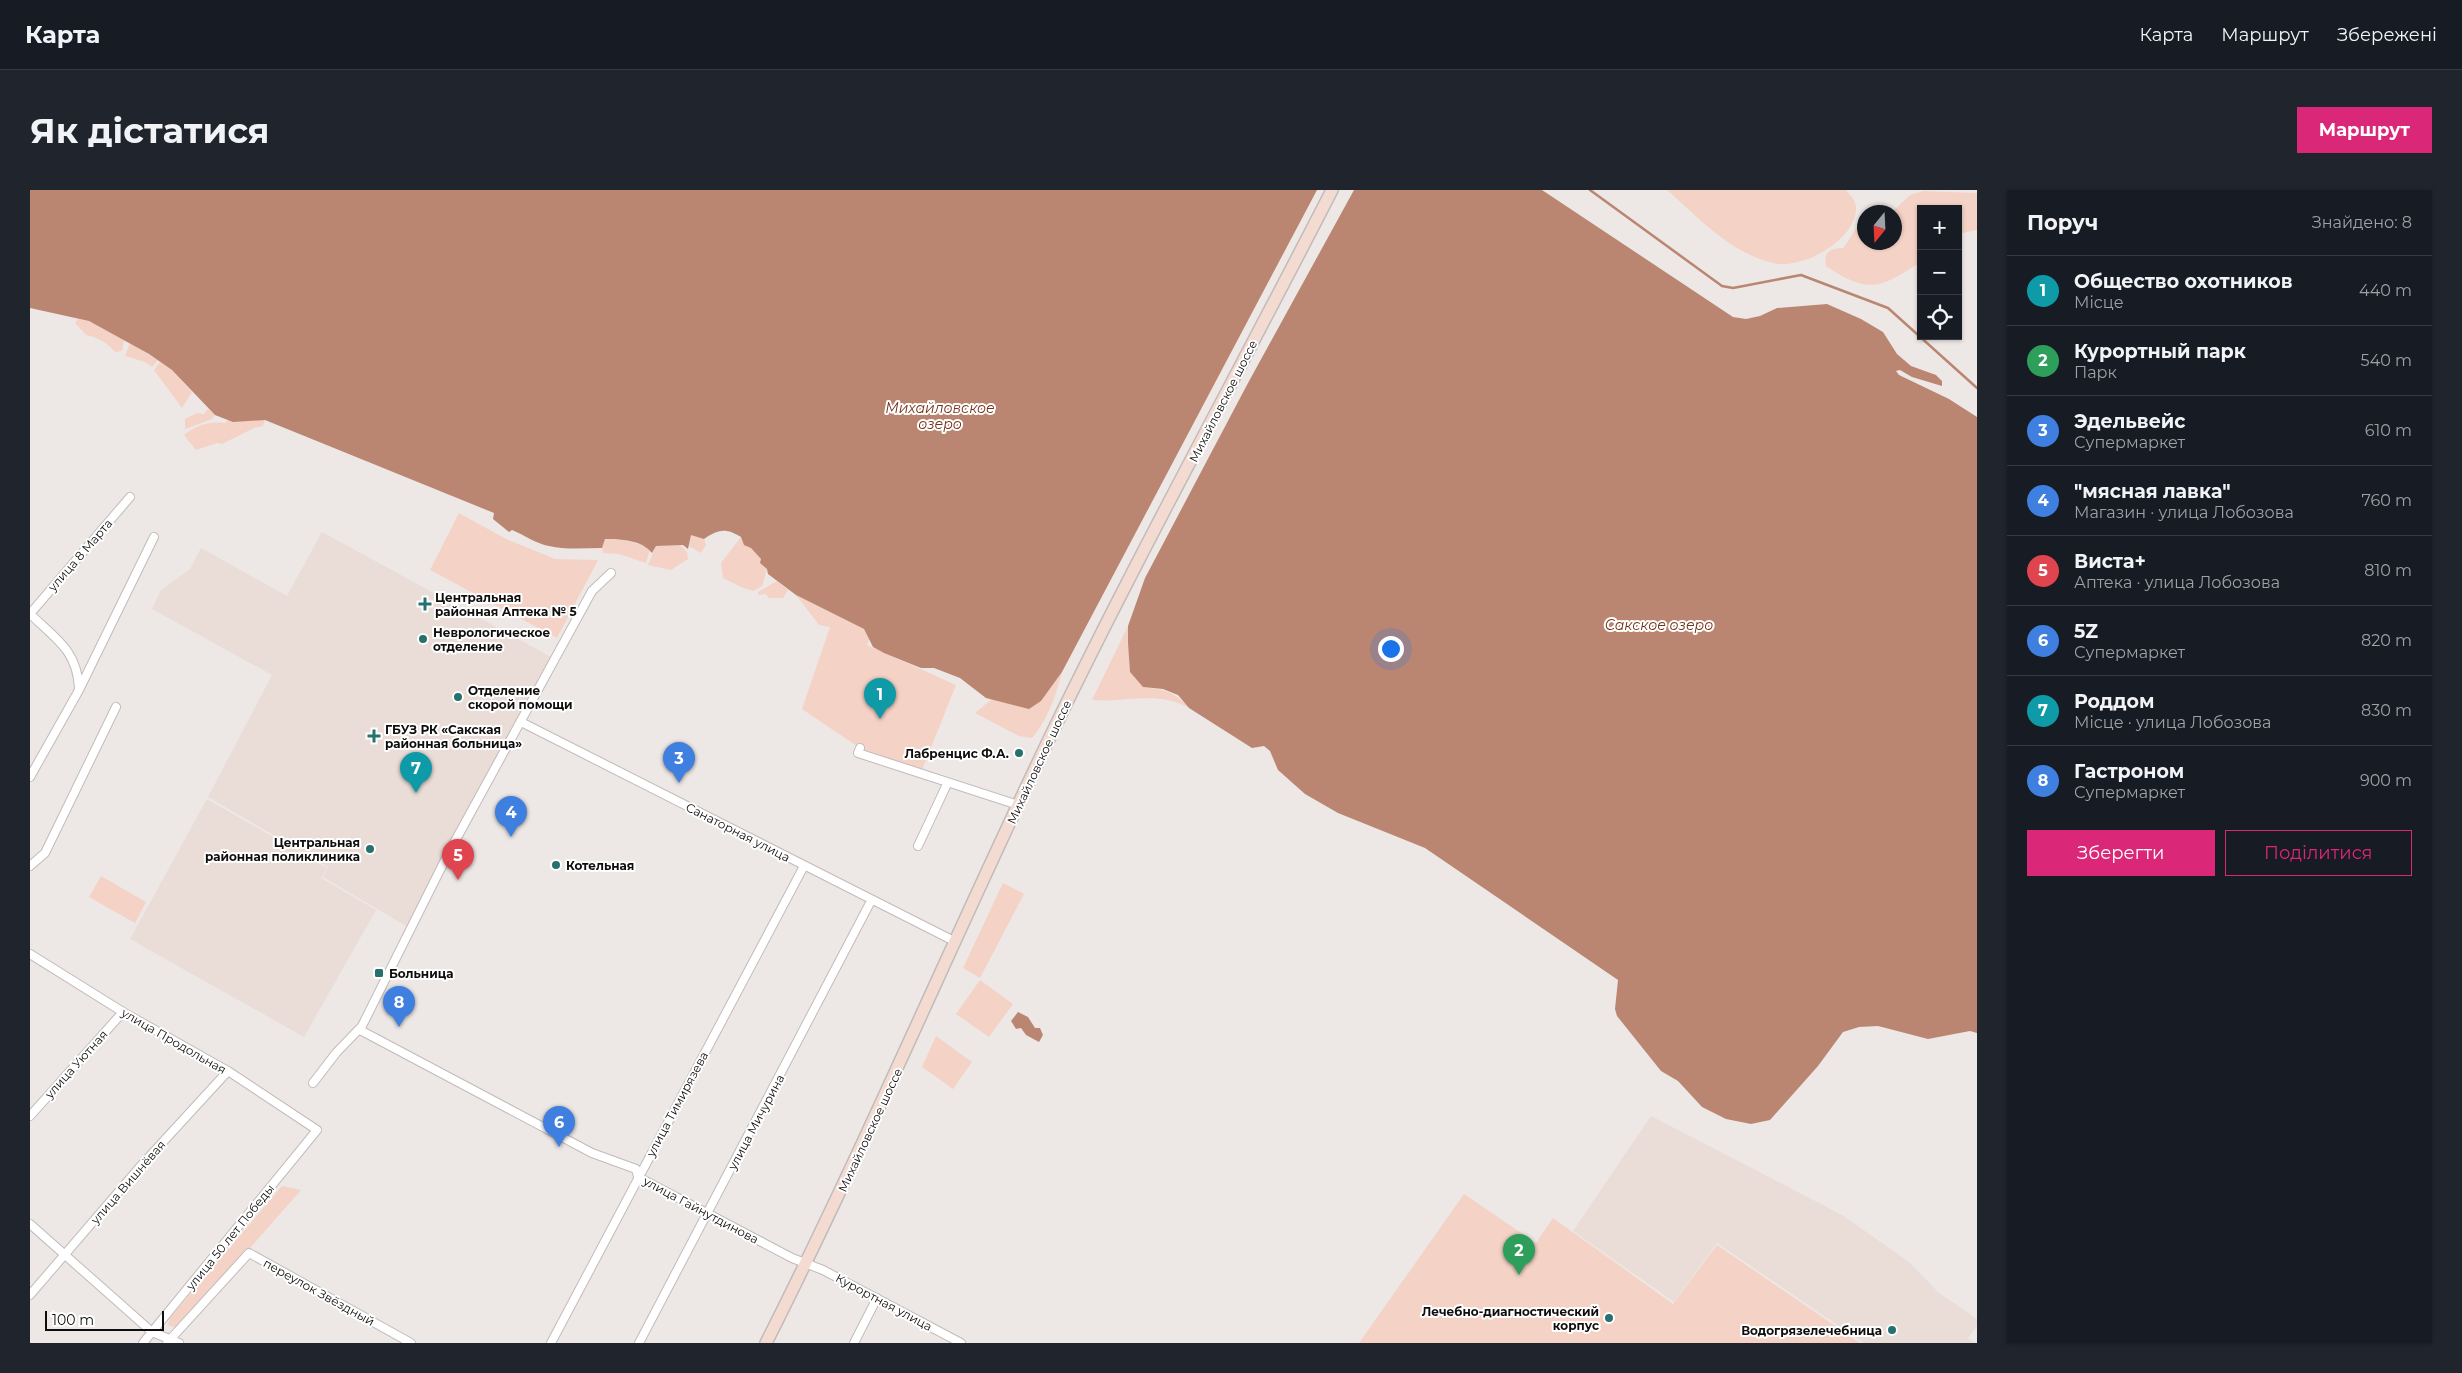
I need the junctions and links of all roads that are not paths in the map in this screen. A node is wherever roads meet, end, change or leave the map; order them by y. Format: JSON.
{"nodes":[{"id":1,"x":1332,"y":190,"type":"edge"},
{"id":2,"x":130,"y":497,"type":"dead end"},
{"id":3,"x":154,"y":537,"type":"dead end"},
{"id":4,"x":611,"y":573,"type":"dead end"},
{"id":5,"x":30,"y":614,"type":"edge"},
{"id":6,"x":79,"y":690,"type":"junction"},
{"id":7,"x":116,"y":707,"type":"dead end"},
{"id":8,"x":521,"y":722,"type":"junction"},
{"id":9,"x":860,"y":748,"type":"dead end"},
{"id":10,"x":30,"y":777,"type":"edge"},
{"id":11,"x":947,"y":784,"type":"junction"},
{"id":12,"x":1018,"y":805,"type":"junction"},
{"id":13,"x":918,"y":846,"type":"dead end"},
{"id":14,"x":30,"y":866,"type":"edge"},
{"id":15,"x":804,"y":866,"type":"junction"},
{"id":16,"x":872,"y":901,"type":"junction"},
{"id":17,"x":956,"y":942,"type":"junction"},
{"id":18,"x":30,"y":954,"type":"edge"},
{"id":19,"x":123,"y":1012,"type":"junction"},
{"id":20,"x":358,"y":1031,"type":"junction"},
{"id":21,"x":228,"y":1071,"type":"junction"},
{"id":22,"x":313,"y":1083,"type":"dead end"},
{"id":23,"x":30,"y":1116,"type":"edge"},
{"id":24,"x":317,"y":1130,"type":"joint"},
{"id":25,"x":638,"y":1177,"type":"junction"},
{"id":26,"x":708,"y":1214,"type":"junction"},
{"id":27,"x":30,"y":1224,"type":"edge"},
{"id":28,"x":64,"y":1255,"type":"junction"},
{"id":29,"x":806,"y":1264,"type":"junction"},
{"id":30,"x":30,"y":1295,"type":"edge"},
{"id":31,"x":877,"y":1298,"type":"junction"},
{"id":32,"x":152,"y":1332,"type":"junction"},
{"id":33,"x":169,"y":1341,"type":"edge"},
{"id":34,"x":956,"y":1342,"type":"edge"},
{"id":35,"x":143,"y":1343,"type":"edge"},
{"id":36,"x":179,"y":1343,"type":"edge"},
{"id":37,"x":412,"y":1343,"type":"edge"},
{"id":38,"x":551,"y":1343,"type":"edge"},
{"id":39,"x":640,"y":1343,"type":"edge"},
{"id":40,"x":766,"y":1343,"type":"edge"},
{"id":41,"x":854,"y":1343,"type":"edge"}],
"edges":[{"from":1,"to":12,"type":"main road","name":"Михайловское шоссе"},
{"from":2,"to":5,"type":"street","name":"улица 8 Марта"},
{"from":3,"to":6,"type":"street"},
{"from":4,"to":8,"type":"street"},
{"from":5,"to":6,"type":"street"},
{"from":6,"to":10,"type":"street"},
{"from":7,"to":14,"type":"street"},
{"from":8,"to":15,"type":"street","name":"Санаторная улица"},
{"from":8,"to":20,"type":"street"},
{"from":9,"to":11,"type":"street"},
{"from":11,"to":12,"type":"street"},
{"from":11,"to":13,"type":"street"},
{"from":12,"to":17,"type":"main road","name":"Михайловское шоссе"},
{"from":15,"to":16,"type":"street","name":"Санаторная улица"},
{"from":15,"to":25,"type":"street","name":"улица Тимирязева"},
{"from":16,"to":17,"type":"street","name":"Санаторная улица"},
{"from":16,"to":26,"type":"street","name":"улица Мичурина"},
{"from":17,"to":29,"type":"main road","name":"Михайловское шоссе"},
{"from":18,"to":19,"type":"street","name":"улица Продольная"},
{"from":19,"to":21,"type":"street","name":"улица Продольная"},
{"from":19,"to":23,"type":"street","name":"улица Уютная"},
{"from":20,"to":22,"type":"street"},
{"from":20,"to":25,"type":"street","name":"улица Гайнутдинова"},
{"from":21,"to":24,"type":"street","name":"улица Продольная"},
{"from":21,"to":28,"type":"street","name":"улица Вишнёвая"},
{"from":24,"to":32,"type":"street","name":"улица 50 лет Победы"},
{"from":25,"to":26,"type":"street","name":"улица Гайнутдинова"},
{"from":25,"to":38,"type":"street","name":"улица Тимирязева"},
{"from":26,"to":29,"type":"street","name":"улица Гайнутдинова"},
{"from":26,"to":39,"type":"street","name":"улица Мичурина"},
{"from":27,"to":28,"type":"street"},
{"from":28,"to":30,"type":"street","name":"улица Вишнёвая"},
{"from":28,"to":32,"type":"street"},
{"from":29,"to":31,"type":"street","name":"Курортная улица"},
{"from":29,"to":40,"type":"main road","name":"Михайловское шоссе"},
{"from":31,"to":34,"type":"street","name":"Курортная улица"},
{"from":31,"to":41,"type":"street"},
{"from":32,"to":33,"type":"street"},
{"from":32,"to":35,"type":"street","name":"улица 50 лет Победы"},
{"from":33,"to":36,"type":"street"},
{"from":33,"to":37,"type":"street","name":"переулок Звёздный"}]}
